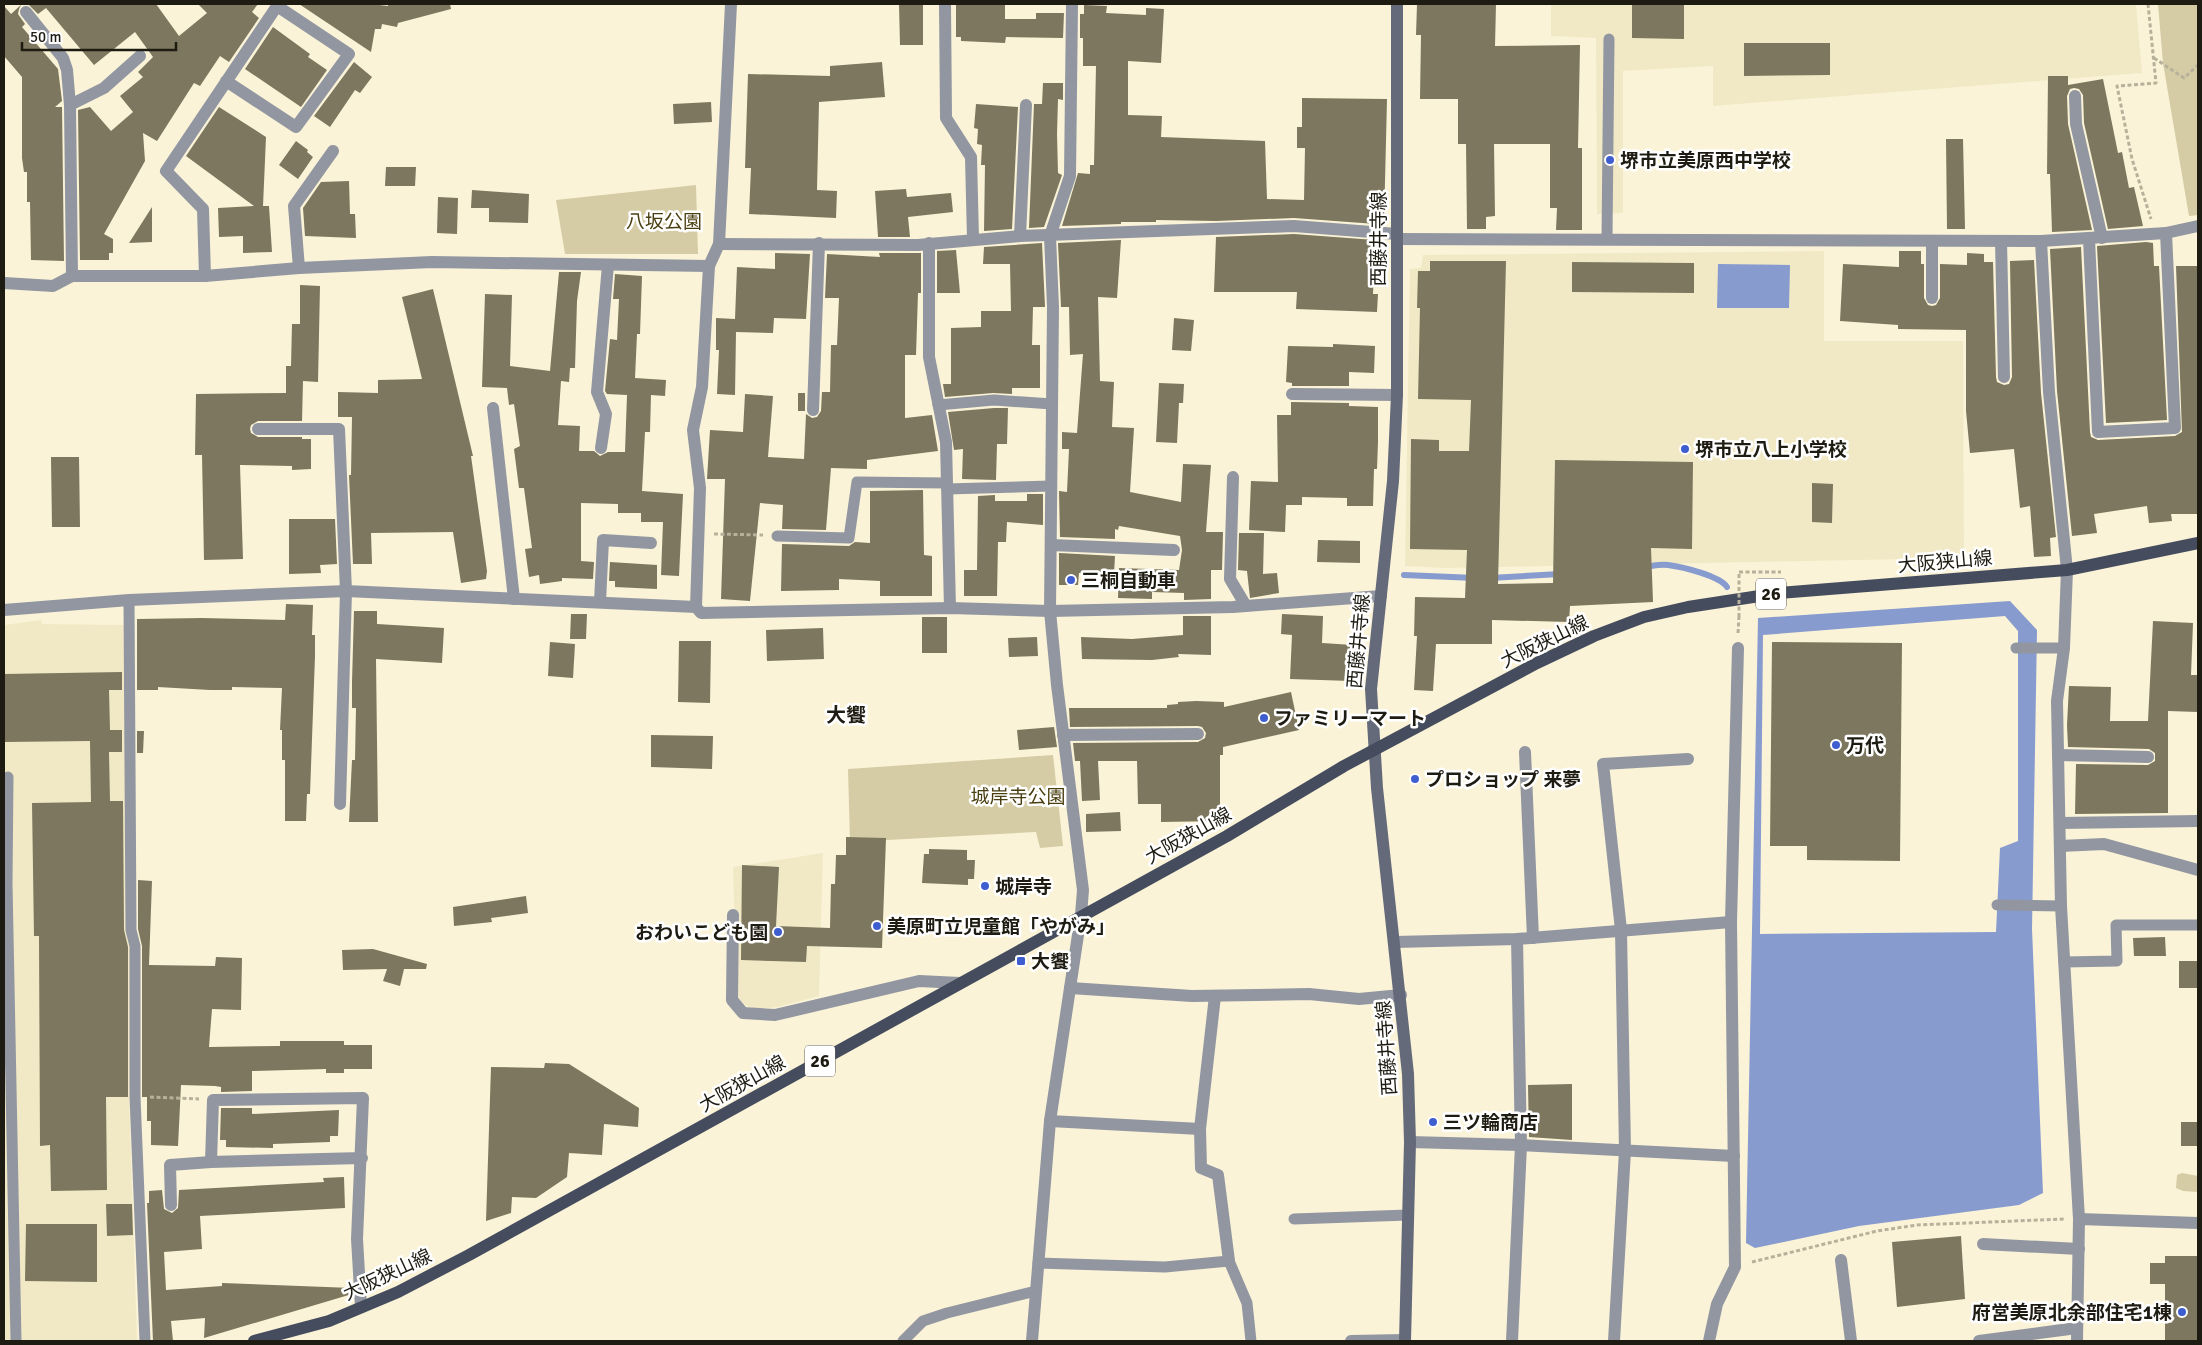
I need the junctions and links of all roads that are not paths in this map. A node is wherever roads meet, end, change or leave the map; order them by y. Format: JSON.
{"nodes":[{"id":1,"x":731,"y":4,"type":"edge"},
{"id":2,"x":945,"y":4,"type":"edge"},
{"id":3,"x":1072,"y":4,"type":"edge"},
{"id":4,"x":1397,"y":4,"type":"edge"},
{"id":5,"x":26,"y":12,"type":"dead end"},
{"id":6,"x":1609,"y":39,"type":"dead end"},
{"id":7,"x":140,"y":56,"type":"dead end"},
{"id":8,"x":226,"y":81,"type":"junction"},
{"id":9,"x":2075,"y":96,"type":"dead end"},
{"id":10,"x":70,"y":105,"type":"junction"},
{"id":11,"x":1026,"y":105,"type":"dead end"},
{"id":12,"x":333,"y":151,"type":"dead end"},
{"id":13,"x":2198,"y":226,"type":"edge"},
{"id":14,"x":2161,"y":233,"type":"junction"},
{"id":15,"x":1020,"y":236,"type":"junction"},
{"id":16,"x":1050,"y":236,"type":"junction"},
{"id":17,"x":1397,"y":236,"type":"junction"},
{"id":18,"x":1607,"y":238,"type":"junction"},
{"id":19,"x":2095,"y":239,"type":"junction"},
{"id":20,"x":973,"y":240,"type":"junction"},
{"id":21,"x":1932,"y":241,"type":"junction"},
{"id":22,"x":2001,"y":241,"type":"junction"},
{"id":23,"x":2041,"y":241,"type":"junction"},
{"id":24,"x":819,"y":243,"type":"junction"},
{"id":25,"x":929,"y":243,"type":"junction"},
{"id":26,"x":719,"y":244,"type":"junction"},
{"id":27,"x":608,"y":265,"type":"junction"},
{"id":28,"x":709,"y":266,"type":"junction"},
{"id":29,"x":299,"y":268,"type":"junction"},
{"id":30,"x":72,"y":276,"type":"junction"},
{"id":31,"x":204,"y":276,"type":"junction"},
{"id":32,"x":4,"y":283,"type":"edge"},
{"id":33,"x":1932,"y":298,"type":"dead end"},
{"id":34,"x":2004,"y":377,"type":"dead end"},
{"id":35,"x":1292,"y":394,"type":"dead end"},
{"id":36,"x":1396,"y":395,"type":"junction"},
{"id":37,"x":1052,"y":404,"type":"junction"},
{"id":38,"x":938,"y":405,"type":"junction"},
{"id":39,"x":493,"y":408,"type":"dead end"},
{"id":40,"x":813,"y":410,"type":"dead end"},
{"id":41,"x":258,"y":428,"type":"dead end"},
{"id":42,"x":601,"y":448,"type":"dead end"},
{"id":43,"x":1234,"y":477,"type":"dead end"},
{"id":44,"x":947,"y":486,"type":"junction"},
{"id":45,"x":1051,"y":486,"type":"junction"},
{"id":46,"x":777,"y":536,"type":"road end"},
{"id":47,"x":651,"y":543,"type":"dead end"},
{"id":48,"x":2198,"y":544,"type":"edge"},
{"id":49,"x":1051,"y":545,"type":"junction"},
{"id":50,"x":1174,"y":550,"type":"dead end"},
{"id":51,"x":2067,"y":570,"type":"junction"},
{"id":52,"x":346,"y":591,"type":"junction"},
{"id":53,"x":1381,"y":596,"type":"junction"},
{"id":54,"x":514,"y":599,"type":"junction"},
{"id":55,"x":129,"y":600,"type":"junction"},
{"id":56,"x":600,"y":602,"type":"junction"},
{"id":57,"x":1246,"y":606,"type":"junction"},
{"id":58,"x":696,"y":607,"type":"junction"},
{"id":59,"x":950,"y":608,"type":"junction"},
{"id":60,"x":4,"y":610,"type":"edge"},
{"id":61,"x":1050,"y":611,"type":"junction"},
{"id":62,"x":1738,"y":648,"type":"dead end"},
{"id":63,"x":2016,"y":648,"type":"dead end"},
{"id":64,"x":2058,"y":648,"type":"junction"},
{"id":65,"x":1198,"y":734,"type":"dead end"},
{"id":66,"x":1063,"y":735,"type":"junction"},
{"id":67,"x":1374,"y":751,"type":"junction"},
{"id":68,"x":1524,"y":752,"type":"dead end"},
{"id":69,"x":2058,"y":755,"type":"junction"},
{"id":70,"x":2148,"y":757,"type":"dead end"},
{"id":71,"x":1688,"y":759,"type":"dead end"},
{"id":72,"x":8,"y":777,"type":"dead end"},
{"id":73,"x":340,"y":804,"type":"dead end"},
{"id":74,"x":2198,"y":821,"type":"edge"},
{"id":75,"x":2060,"y":823,"type":"junction"},
{"id":76,"x":2060,"y":846,"type":"junction"},
{"id":77,"x":2198,"y":870,"type":"edge"},
{"id":78,"x":5,"y":883,"type":"edge"},
{"id":79,"x":1997,"y":905,"type":"dead end"},
{"id":80,"x":2061,"y":906,"type":"junction"},
{"id":81,"x":733,"y":915,"type":"dead end"},
{"id":82,"x":1081,"y":915,"type":"junction"},
{"id":83,"x":1732,"y":922,"type":"junction"},
{"id":84,"x":2198,"y":925,"type":"edge"},
{"id":85,"x":1622,"y":930,"type":"junction"},
{"id":86,"x":1533,"y":938,"type":"junction"},
{"id":87,"x":1517,"y":939,"type":"junction"},
{"id":88,"x":1395,"y":942,"type":"junction"},
{"id":89,"x":2064,"y":962,"type":"junction"},
{"id":90,"x":960,"y":983,"type":"junction"},
{"id":91,"x":1070,"y":988,"type":"junction"},
{"id":92,"x":1400,"y":995,"type":"junction"},
{"id":93,"x":1215,"y":996,"type":"junction"},
{"id":94,"x":1050,"y":1121,"type":"junction"},
{"id":95,"x":1200,"y":1129,"type":"junction"},
{"id":96,"x":1410,"y":1142,"type":"junction"},
{"id":97,"x":1521,"y":1145,"type":"junction"},
{"id":98,"x":1625,"y":1150,"type":"junction"},
{"id":99,"x":1734,"y":1156,"type":"junction"},
{"id":100,"x":362,"y":1158,"type":"junction"},
{"id":101,"x":212,"y":1162,"type":"junction"},
{"id":102,"x":9,"y":1194,"type":"edge"},
{"id":103,"x":171,"y":1205,"type":"dead end"},
{"id":104,"x":1408,"y":1215,"type":"junction"},
{"id":105,"x":1294,"y":1219,"type":"dead end"},
{"id":106,"x":2079,"y":1219,"type":"junction"},
{"id":107,"x":2198,"y":1223,"type":"edge"},
{"id":108,"x":1983,"y":1244,"type":"dead end"},
{"id":109,"x":2079,"y":1249,"type":"junction"},
{"id":110,"x":1841,"y":1260,"type":"dead end"},
{"id":111,"x":1229,"y":1261,"type":"junction"},
{"id":112,"x":1038,"y":1263,"type":"junction"},
{"id":113,"x":1036,"y":1291,"type":"junction"},
{"id":114,"x":361,"y":1307,"type":"junction"},
{"id":115,"x":2077,"y":1328,"type":"junction"},
{"id":116,"x":1405,"y":1340,"type":"edge"},
{"id":117,"x":16,"y":1341,"type":"edge"},
{"id":118,"x":145,"y":1341,"type":"edge"},
{"id":119,"x":254,"y":1341,"type":"edge"},
{"id":120,"x":903,"y":1341,"type":"edge"},
{"id":121,"x":1032,"y":1341,"type":"edge"},
{"id":122,"x":1251,"y":1341,"type":"edge"},
{"id":123,"x":1350,"y":1341,"type":"edge"},
{"id":124,"x":1512,"y":1341,"type":"edge"},
{"id":125,"x":1614,"y":1341,"type":"edge"},
{"id":126,"x":1709,"y":1341,"type":"edge"},
{"id":127,"x":1851,"y":1341,"type":"edge"},
{"id":128,"x":1980,"y":1341,"type":"edge"},
{"id":129,"x":2077,"y":1341,"type":"edge"}],
"edges":[{"from":1,"to":26,"type":"street"},
{"from":2,"to":20,"type":"street"},
{"from":3,"to":16,"type":"street"},
{"from":4,"to":17,"type":"main road","name":"西藤井寺線"},
{"from":5,"to":10,"type":"street"},
{"from":6,"to":18,"type":"lane"},
{"from":7,"to":10,"type":"street"},
{"from":8,"to":8,"type":"street"},
{"from":8,"to":31,"type":"street"},
{"from":9,"to":19,"type":"street"},
{"from":10,"to":30,"type":"street"},
{"from":11,"to":15,"type":"street"},
{"from":12,"to":29,"type":"street"},
{"from":13,"to":14,"type":"street"},
{"from":14,"to":19,"type":"street"},
{"from":14,"to":19,"type":"street"},
{"from":15,"to":16,"type":"street"},
{"from":15,"to":20,"type":"street"},
{"from":16,"to":17,"type":"street"},
{"from":16,"to":37,"type":"street"},
{"from":17,"to":18,"type":"street"},
{"from":17,"to":36,"type":"main road","name":"西藤井寺線"},
{"from":18,"to":21,"type":"street"},
{"from":19,"to":23,"type":"street"},
{"from":20,"to":25,"type":"street"},
{"from":21,"to":22,"type":"street"},
{"from":21,"to":33,"type":"street"},
{"from":22,"to":23,"type":"street"},
{"from":22,"to":34,"type":"street"},
{"from":23,"to":51,"type":"street"},
{"from":24,"to":25,"type":"street"},
{"from":24,"to":26,"type":"street"},
{"from":24,"to":40,"type":"street"},
{"from":25,"to":38,"type":"street"},
{"from":26,"to":28,"type":"street"},
{"from":27,"to":28,"type":"street"},
{"from":27,"to":29,"type":"street"},
{"from":27,"to":42,"type":"street"},
{"from":28,"to":58,"type":"street"},
{"from":29,"to":31,"type":"street"},
{"from":30,"to":31,"type":"street"},
{"from":30,"to":32,"type":"street"},
{"from":35,"to":36,"type":"street"},
{"from":36,"to":53,"type":"main road","name":"西藤井寺線"},
{"from":37,"to":38,"type":"lane"},
{"from":37,"to":45,"type":"street"},
{"from":38,"to":44,"type":"street"},
{"from":39,"to":54,"type":"street"},
{"from":41,"to":52,"type":"street"},
{"from":43,"to":57,"type":"street"},
{"from":44,"to":45,"type":"lane"},
{"from":44,"to":46,"type":"lane"},
{"from":44,"to":59,"type":"street"},
{"from":45,"to":49,"type":"street"},
{"from":47,"to":56,"type":"street"},
{"from":48,"to":51,"type":"main road","name":"大阪狭山線","number":"26"},
{"from":49,"to":50,"type":"street"},
{"from":49,"to":61,"type":"street"},
{"from":51,"to":64,"type":"street"},
{"from":51,"to":67,"type":"main road","name":"大阪狭山線","number":"26"},
{"from":52,"to":54,"type":"street"},
{"from":52,"to":55,"type":"street"},
{"from":52,"to":73,"type":"street"},
{"from":53,"to":57,"type":"street"},
{"from":53,"to":67,"type":"main road","name":"西藤井寺線"},
{"from":54,"to":56,"type":"street"},
{"from":55,"to":60,"type":"street"},
{"from":55,"to":118,"type":"lane"},
{"from":56,"to":58,"type":"street"},
{"from":57,"to":61,"type":"street"},
{"from":58,"to":59,"type":"street"},
{"from":59,"to":61,"type":"street"},
{"from":61,"to":66,"type":"street"},
{"from":62,"to":83,"type":"street"},
{"from":63,"to":64,"type":"lane"},
{"from":64,"to":69,"type":"street"},
{"from":65,"to":66,"type":"street"},
{"from":66,"to":82,"type":"street"},
{"from":67,"to":82,"type":"main road","name":"大阪狭山線","number":"26"},
{"from":67,"to":88,"type":"main road","name":"西藤井寺線"},
{"from":68,"to":86,"type":"street"},
{"from":69,"to":70,"type":"street"},
{"from":69,"to":75,"type":"street"},
{"from":71,"to":85,"type":"street"},
{"from":72,"to":78,"type":"lane"},
{"from":74,"to":75,"type":"street"},
{"from":75,"to":76,"type":"street"},
{"from":76,"to":77,"type":"street"},
{"from":76,"to":80,"type":"street"},
{"from":78,"to":102,"type":"lane"},
{"from":79,"to":80,"type":"lane"},
{"from":80,"to":89,"type":"street"},
{"from":81,"to":90,"type":"street"},
{"from":82,"to":90,"type":"main road","name":"大阪狭山線","number":"26"},
{"from":82,"to":91,"type":"street"},
{"from":83,"to":85,"type":"street"},
{"from":83,"to":99,"type":"street"},
{"from":84,"to":89,"type":"lane"},
{"from":85,"to":86,"type":"street"},
{"from":85,"to":98,"type":"street"},
{"from":86,"to":87,"type":"street"},
{"from":87,"to":88,"type":"street"},
{"from":87,"to":97,"type":"street"},
{"from":88,"to":92,"type":"main road","name":"西藤井寺線"},
{"from":89,"to":106,"type":"street"},
{"from":90,"to":114,"type":"main road","name":"大阪狭山線","number":"26"},
{"from":91,"to":93,"type":"street"},
{"from":91,"to":94,"type":"street"},
{"from":92,"to":93,"type":"street"},
{"from":92,"to":96,"type":"main road","name":"西藤井寺線"},
{"from":93,"to":95,"type":"street"},
{"from":94,"to":95,"type":"street"},
{"from":94,"to":112,"type":"street"},
{"from":95,"to":111,"type":"street"},
{"from":96,"to":97,"type":"street"},
{"from":96,"to":104,"type":"main road","name":"西藤井寺線"},
{"from":97,"to":98,"type":"street"},
{"from":97,"to":124,"type":"street"},
{"from":98,"to":99,"type":"street"},
{"from":98,"to":125,"type":"street"},
{"from":99,"to":126,"type":"street"},
{"from":100,"to":101,"type":"street"},
{"from":100,"to":101,"type":"street"},
{"from":100,"to":114,"type":"street"},
{"from":101,"to":103,"type":"street"},
{"from":102,"to":117,"type":"lane"},
{"from":104,"to":105,"type":"lane"},
{"from":104,"to":116,"type":"main road","name":"西藤井寺線"},
{"from":106,"to":107,"type":"street"},
{"from":106,"to":109,"type":"street"},
{"from":108,"to":109,"type":"street"},
{"from":109,"to":115,"type":"street"},
{"from":110,"to":127,"type":"street"},
{"from":111,"to":112,"type":"lane"},
{"from":111,"to":122,"type":"lane"},
{"from":112,"to":113,"type":"street"},
{"from":113,"to":120,"type":"lane"},
{"from":113,"to":121,"type":"street"},
{"from":114,"to":119,"type":"main road","name":"大阪狭山線","number":"26"},
{"from":115,"to":128,"type":"street"},
{"from":115,"to":129,"type":"street"},
{"from":116,"to":123,"type":"street"}]}
